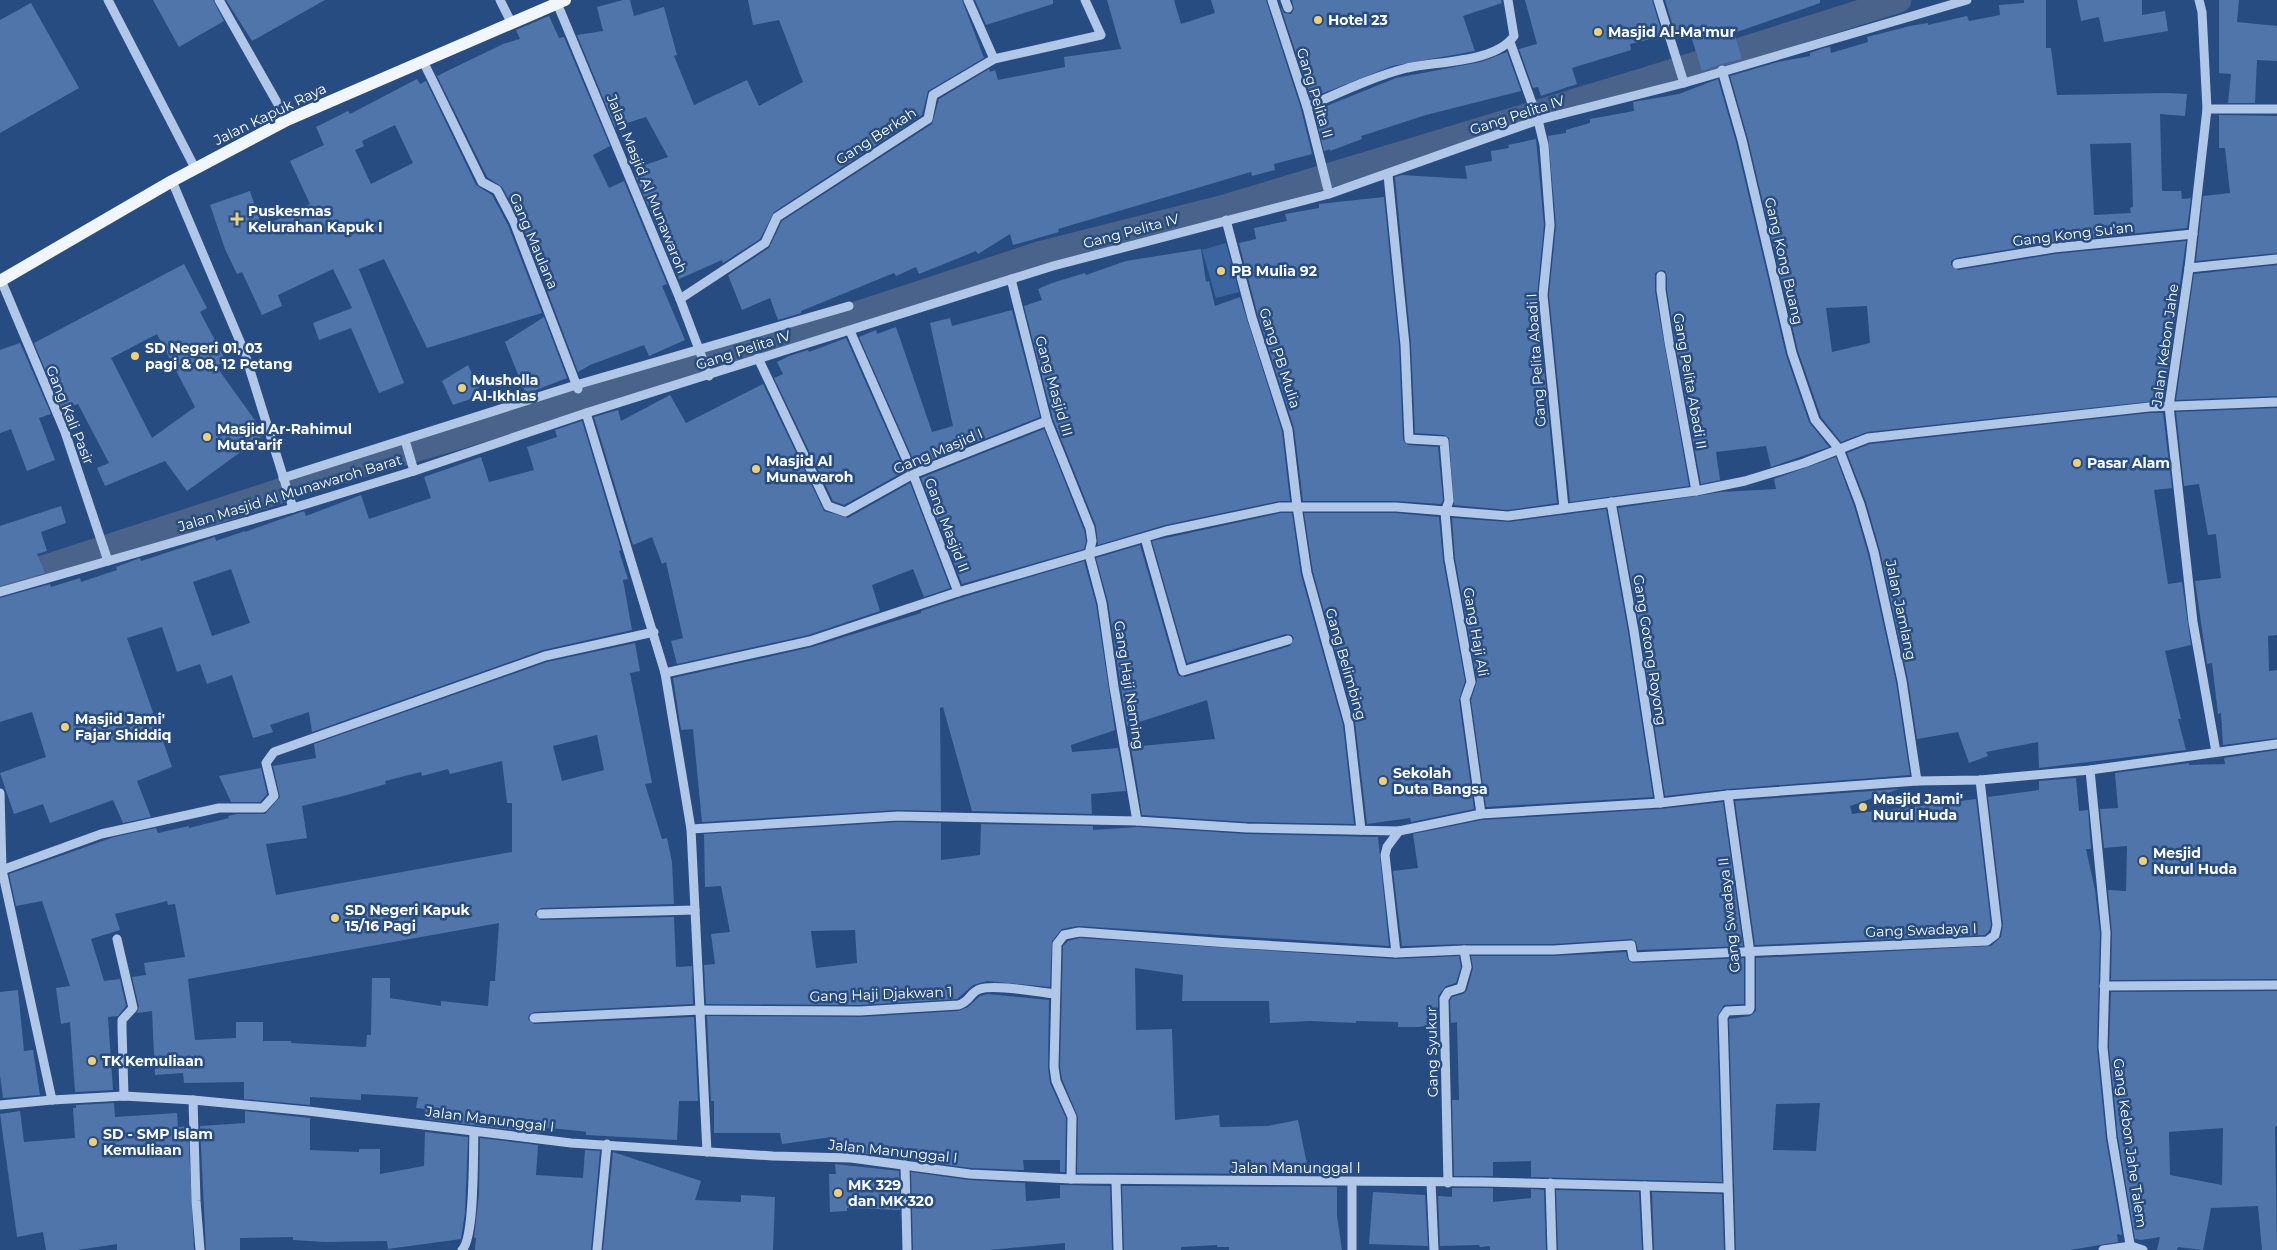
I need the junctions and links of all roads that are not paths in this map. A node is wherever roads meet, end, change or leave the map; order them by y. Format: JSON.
{"nodes":[{"id":1,"x":108,"y":0,"type":"edge"},
{"id":2,"x":220,"y":0,"type":"edge"},
{"id":3,"x":500,"y":0,"type":"edge"},
{"id":4,"x":968,"y":0,"type":"edge"},
{"id":5,"x":1086,"y":0,"type":"edge"},
{"id":6,"x":1272,"y":0,"type":"edge"},
{"id":7,"x":1508,"y":0,"type":"edge"},
{"id":8,"x":1658,"y":0,"type":"edge"},
{"id":9,"x":1967,"y":0,"type":"edge"},
{"id":10,"x":2200,"y":0,"type":"edge"},
{"id":11,"x":561,"y":1,"type":"edge"},
{"id":12,"x":511,"y":22,"type":"junction"},
{"id":13,"x":1510,"y":42,"type":"junction"},
{"id":14,"x":994,"y":59,"type":"junction"},
{"id":15,"x":423,"y":61,"type":"junction"},
{"id":16,"x":1722,"y":70,"type":"junction"},
{"id":17,"x":1683,"y":79,"type":"junction"},
{"id":18,"x":1307,"y":107,"type":"junction"},
{"id":19,"x":2206,"y":108,"type":"junction"},
{"id":20,"x":2277,"y":109,"type":"edge"},
{"id":21,"x":1537,"y":115,"type":"junction"},
{"id":22,"x":287,"y":120,"type":"junction"},
{"id":23,"x":195,"y":168,"type":"junction"},
{"id":24,"x":1388,"y":175,"type":"junction"},
{"id":25,"x":172,"y":181,"type":"junction"},
{"id":26,"x":1328,"y":191,"type":"junction"},
{"id":27,"x":1226,"y":220,"type":"junction"},
{"id":28,"x":2193,"y":234,"type":"junction"},
{"id":29,"x":2277,"y":259,"type":"edge"},
{"id":30,"x":1957,"y":264,"type":"dead end"},
{"id":31,"x":2189,"y":268,"type":"junction"},
{"id":32,"x":1661,"y":276,"type":"dead end"},
{"id":33,"x":1011,"y":279,"type":"junction"},
{"id":34,"x":0,"y":281,"type":"edge"},
{"id":35,"x":680,"y":299,"type":"junction"},
{"id":36,"x":849,"y":306,"type":"dead end"},
{"id":37,"x":850,"y":331,"type":"junction"},
{"id":38,"x":701,"y":352,"type":"junction"},
{"id":39,"x":758,"y":358,"type":"junction"},
{"id":40,"x":708,"y":373,"type":"junction"},
{"id":41,"x":577,"y":387,"type":"junction"},
{"id":42,"x":2277,"y":402,"type":"edge"},
{"id":43,"x":2169,"y":406,"type":"junction"},
{"id":44,"x":586,"y":413,"type":"junction"},
{"id":45,"x":1047,"y":421,"type":"junction"},
{"id":46,"x":406,"y":442,"type":"junction"},
{"id":47,"x":1839,"y":448,"type":"junction"},
{"id":48,"x":414,"y":468,"type":"junction"},
{"id":49,"x":913,"y":474,"type":"junction"},
{"id":50,"x":284,"y":480,"type":"junction"},
{"id":51,"x":1696,"y":492,"type":"junction"},
{"id":52,"x":1611,"y":502,"type":"junction"},
{"id":53,"x":1297,"y":506,"type":"junction"},
{"id":54,"x":293,"y":508,"type":"junction"},
{"id":55,"x":1564,"y":508,"type":"junction"},
{"id":56,"x":1445,"y":512,"type":"junction"},
{"id":57,"x":1145,"y":538,"type":"junction"},
{"id":58,"x":1089,"y":554,"type":"junction"},
{"id":59,"x":108,"y":559,"type":"junction"},
{"id":60,"x":0,"y":592,"type":"edge"},
{"id":61,"x":958,"y":592,"type":"junction"},
{"id":62,"x":654,"y":632,"type":"junction"},
{"id":63,"x":1288,"y":640,"type":"dead end"},
{"id":64,"x":665,"y":673,"type":"junction"},
{"id":65,"x":2277,"y":744,"type":"edge"},
{"id":66,"x":2216,"y":752,"type":"junction"},
{"id":67,"x":2090,"y":770,"type":"junction"},
{"id":68,"x":1980,"y":780,"type":"junction"},
{"id":69,"x":1917,"y":781,"type":"junction"},
{"id":70,"x":0,"y":793,"type":"edge"},
{"id":71,"x":1728,"y":795,"type":"junction"},
{"id":72,"x":1660,"y":803,"type":"junction"},
{"id":73,"x":1481,"y":814,"type":"junction"},
{"id":74,"x":1137,"y":821,"type":"junction"},
{"id":75,"x":691,"y":829,"type":"junction"},
{"id":76,"x":1361,"y":830,"type":"junction"},
{"id":77,"x":1399,"y":831,"type":"junction"},
{"id":78,"x":2,"y":870,"type":"junction"},
{"id":79,"x":696,"y":910,"type":"junction"},
{"id":80,"x":541,"y":914,"type":"dead end"},
{"id":81,"x":117,"y":939,"type":"dead end"},
{"id":82,"x":1464,"y":950,"type":"junction"},
{"id":83,"x":1750,"y":952,"type":"junction"},
{"id":84,"x":1396,"y":953,"type":"junction"},
{"id":85,"x":2277,"y":985,"type":"edge"},
{"id":86,"x":2104,"y":986,"type":"junction"},
{"id":87,"x":1055,"y":994,"type":"junction"},
{"id":88,"x":700,"y":1010,"type":"junction"},
{"id":89,"x":534,"y":1018,"type":"dead end"},
{"id":90,"x":124,"y":1096,"type":"junction"},
{"id":91,"x":52,"y":1100,"type":"junction"},
{"id":92,"x":193,"y":1100,"type":"junction"},
{"id":93,"x":0,"y":1106,"type":"edge"},
{"id":94,"x":474,"y":1132,"type":"junction"},
{"id":95,"x":607,"y":1144,"type":"junction"},
{"id":96,"x":707,"y":1152,"type":"junction"},
{"id":97,"x":905,"y":1165,"type":"junction"},
{"id":98,"x":1071,"y":1179,"type":"junction"},
{"id":99,"x":1116,"y":1181,"type":"junction"},
{"id":100,"x":1431,"y":1182,"type":"junction"},
{"id":101,"x":1448,"y":1182,"type":"junction"},
{"id":102,"x":1352,"y":1183,"type":"junction"},
{"id":103,"x":1550,"y":1184,"type":"junction"},
{"id":104,"x":1645,"y":1186,"type":"junction"},
{"id":105,"x":1727,"y":1188,"type":"junction"},
{"id":106,"x":2131,"y":1248,"type":"edge"},
{"id":107,"x":200,"y":1250,"type":"edge"},
{"id":108,"x":462,"y":1250,"type":"edge"},
{"id":109,"x":597,"y":1250,"type":"edge"},
{"id":110,"x":907,"y":1250,"type":"edge"},
{"id":111,"x":1118,"y":1250,"type":"edge"},
{"id":112,"x":1352,"y":1250,"type":"edge"},
{"id":113,"x":1434,"y":1250,"type":"edge"},
{"id":114,"x":1552,"y":1250,"type":"edge"},
{"id":115,"x":1648,"y":1250,"type":"edge"},
{"id":116,"x":1730,"y":1250,"type":"edge"},
{"id":117,"x":2103,"y":1250,"type":"edge"},
{"id":118,"x":2143,"y":1250,"type":"edge"}],
"edges":[{"from":1,"to":23,"type":"street"},
{"from":2,"to":22,"type":"street"},
{"from":3,"to":12,"type":"street"},
{"from":4,"to":14,"type":"street"},
{"from":5,"to":14,"type":"street","name":"Gang Berkah"},
{"from":6,"to":18,"type":"street","name":"Gang Pelita II"},
{"from":7,"to":13,"type":"street"},
{"from":8,"to":17,"type":"street"},
{"from":9,"to":16,"type":"street","name":"Gang Pelita IV"},
{"from":10,"to":19,"type":"street","name":"Jalan Kebon Jahe"},
{"from":11,"to":12,"type":"main road","name":"Jalan Kapuk Raya"},
{"from":11,"to":35,"type":"street","name":"Jalan Masjid Al Munawaroh"},
{"from":12,"to":15,"type":"main road","name":"Jalan Kapuk Raya"},
{"from":13,"to":18,"type":"street"},
{"from":13,"to":21,"type":"street","name":"Gang Pelita Abadi I"},
{"from":14,"to":35,"type":"street","name":"Gang Berkah"},
{"from":15,"to":22,"type":"main road","name":"Jalan Kapuk Raya"},
{"from":15,"to":41,"type":"street","name":"Gang Maulana"},
{"from":16,"to":17,"type":"street","name":"Gang Pelita IV"},
{"from":16,"to":47,"type":"street","name":"Gang Kong Buang"},
{"from":17,"to":21,"type":"street","name":"Gang Pelita IV"},
{"from":18,"to":26,"type":"street","name":"Gang Pelita II"},
{"from":19,"to":20,"type":"street"},
{"from":19,"to":28,"type":"street","name":"Jalan Kebon Jahe"},
{"from":21,"to":24,"type":"street","name":"Gang Pelita IV"},
{"from":21,"to":55,"type":"street","name":"Gang Pelita Abadi I"},
{"from":22,"to":23,"type":"main road","name":"Jalan Kapuk Raya"},
{"from":23,"to":25,"type":"main road","name":"Jalan Kapuk Raya"},
{"from":24,"to":26,"type":"street","name":"Gang Pelita IV"},
{"from":24,"to":56,"type":"street","name":"Gang Haji Ali"},
{"from":25,"to":34,"type":"main road","name":"Jalan Kapuk Raya"},
{"from":25,"to":50,"type":"street"},
{"from":26,"to":27,"type":"street","name":"Gang Pelita IV"},
{"from":27,"to":33,"type":"street","name":"Gang Pelita IV"},
{"from":27,"to":53,"type":"street","name":"Gang PB Mulia"},
{"from":28,"to":30,"type":"street","name":"Gang Kong Su'an"},
{"from":28,"to":31,"type":"street","name":"Jalan Kebon Jahe"},
{"from":29,"to":31,"type":"street"},
{"from":31,"to":43,"type":"street","name":"Jalan Kebon Jahe"},
{"from":32,"to":51,"type":"street","name":"Gang Pelita Abadi II"},
{"from":33,"to":37,"type":"street","name":"Gang Pelita IV"},
{"from":33,"to":45,"type":"street","name":"Gang Masjid III"},
{"from":34,"to":59,"type":"street","name":"Gang Kali Pasir"},
{"from":35,"to":38,"type":"street","name":"Jalan Masjid Al Munawaroh"},
{"from":36,"to":38,"type":"street"},
{"from":37,"to":39,"type":"street","name":"Gang Pelita IV"},
{"from":37,"to":49,"type":"street","name":"Gang Masjid II"},
{"from":38,"to":40,"type":"street","name":"Jalan Masjid Al Munawaroh"},
{"from":38,"to":41,"type":"street"},
{"from":39,"to":40,"type":"street","name":"Gang Pelita IV"},
{"from":39,"to":49,"type":"street","name":"Gang Masjid I"},
{"from":40,"to":44,"type":"street","name":"Gang Pelita IV"},
{"from":41,"to":46,"type":"street"},
{"from":42,"to":43,"type":"street"},
{"from":43,"to":47,"type":"street"},
{"from":43,"to":66,"type":"street","name":"Jalan Kebon Jahe"},
{"from":44,"to":48,"type":"street","name":"Jalan Masjid Al Munawaroh Barat"},
{"from":44,"to":62,"type":"street"},
{"from":45,"to":49,"type":"street","name":"Gang Masjid I"},
{"from":45,"to":58,"type":"street","name":"Gang Masjid III"},
{"from":46,"to":48,"type":"street"},
{"from":46,"to":50,"type":"street"},
{"from":47,"to":51,"type":"street"},
{"from":47,"to":69,"type":"street","name":"Jalan Jamlang"},
{"from":48,"to":54,"type":"street","name":"Jalan Masjid Al Munawaroh Barat"},
{"from":49,"to":61,"type":"street","name":"Gang Masjid II"},
{"from":50,"to":54,"type":"street"},
{"from":51,"to":52,"type":"street"},
{"from":52,"to":55,"type":"street"},
{"from":52,"to":72,"type":"street","name":"Gang Gotong Royong"},
{"from":53,"to":56,"type":"street"},
{"from":53,"to":57,"type":"street"},
{"from":53,"to":76,"type":"street","name":"Gang Belimbing"},
{"from":54,"to":59,"type":"street","name":"Jalan Masjid Al Munawaroh Barat"},
{"from":55,"to":56,"type":"street"},
{"from":56,"to":73,"type":"street","name":"Gang Haji Ali"},
{"from":57,"to":58,"type":"street"},
{"from":57,"to":63,"type":"street"},
{"from":58,"to":61,"type":"street"},
{"from":58,"to":74,"type":"street","name":"Gang Haji Naming"},
{"from":59,"to":60,"type":"street","name":"Jalan Masjid Al Munawaroh Barat"},
{"from":61,"to":64,"type":"street"},
{"from":62,"to":64,"type":"street"},
{"from":62,"to":78,"type":"street"},
{"from":64,"to":75,"type":"street"},
{"from":65,"to":66,"type":"street"},
{"from":66,"to":67,"type":"street"},
{"from":67,"to":68,"type":"street"},
{"from":67,"to":86,"type":"street","name":"Gang Kebon Jahe Talem"},
{"from":68,"to":69,"type":"street"},
{"from":68,"to":83,"type":"street","name":"Gang Swadaya I"},
{"from":69,"to":71,"type":"street"},
{"from":70,"to":78,"type":"street"},
{"from":71,"to":72,"type":"street"},
{"from":71,"to":83,"type":"street","name":"Gang Swadaya II"},
{"from":72,"to":73,"type":"street"},
{"from":73,"to":77,"type":"street"},
{"from":74,"to":75,"type":"street"},
{"from":74,"to":76,"type":"street"},
{"from":75,"to":79,"type":"street"},
{"from":76,"to":77,"type":"street"},
{"from":77,"to":84,"type":"street"},
{"from":78,"to":91,"type":"street"},
{"from":79,"to":80,"type":"street"},
{"from":79,"to":88,"type":"street"},
{"from":81,"to":90,"type":"street"},
{"from":82,"to":83,"type":"street"},
{"from":82,"to":84,"type":"street"},
{"from":82,"to":101,"type":"street","name":"Gang Syukur"},
{"from":83,"to":105,"type":"street","name":"Gang Swadaya II"},
{"from":84,"to":87,"type":"street"},
{"from":85,"to":86,"type":"street"},
{"from":86,"to":106,"type":"street","name":"Gang Kebon Jahe Talem"},
{"from":87,"to":88,"type":"street","name":"Gang Haji Djakwan 1"},
{"from":87,"to":98,"type":"street"},
{"from":88,"to":89,"type":"street","name":"Gang Haji Djakwan 1"},
{"from":88,"to":96,"type":"street"},
{"from":90,"to":91,"type":"street","name":"Jalan Manunggal I"},
{"from":90,"to":92,"type":"street","name":"Jalan Manunggal I"},
{"from":91,"to":93,"type":"street","name":"Jalan Manunggal I"},
{"from":92,"to":94,"type":"street","name":"Jalan Manunggal I"},
{"from":92,"to":107,"type":"street"},
{"from":94,"to":95,"type":"street","name":"Jalan Manunggal I"},
{"from":94,"to":108,"type":"street"},
{"from":95,"to":96,"type":"street","name":"Jalan Manunggal I"},
{"from":95,"to":109,"type":"street"},
{"from":96,"to":97,"type":"street","name":"Jalan Manunggal I"},
{"from":97,"to":98,"type":"street","name":"Jalan Manunggal I"},
{"from":97,"to":110,"type":"street"},
{"from":98,"to":99,"type":"street","name":"Jalan Manunggal I"},
{"from":99,"to":102,"type":"street","name":"Jalan Manunggal I"},
{"from":99,"to":111,"type":"street"},
{"from":100,"to":101,"type":"street","name":"Jalan Manunggal I"},
{"from":100,"to":102,"type":"street","name":"Jalan Manunggal I"},
{"from":100,"to":113,"type":"street"},
{"from":101,"to":103,"type":"street","name":"Jalan Manunggal I"},
{"from":102,"to":112,"type":"street"},
{"from":103,"to":104,"type":"street","name":"Jalan Manunggal I"},
{"from":103,"to":114,"type":"street"},
{"from":104,"to":105,"type":"street","name":"Jalan Manunggal I"},
{"from":104,"to":115,"type":"street"},
{"from":105,"to":116,"type":"street"},
{"from":106,"to":117,"type":"street"},
{"from":106,"to":118,"type":"street"}]}
